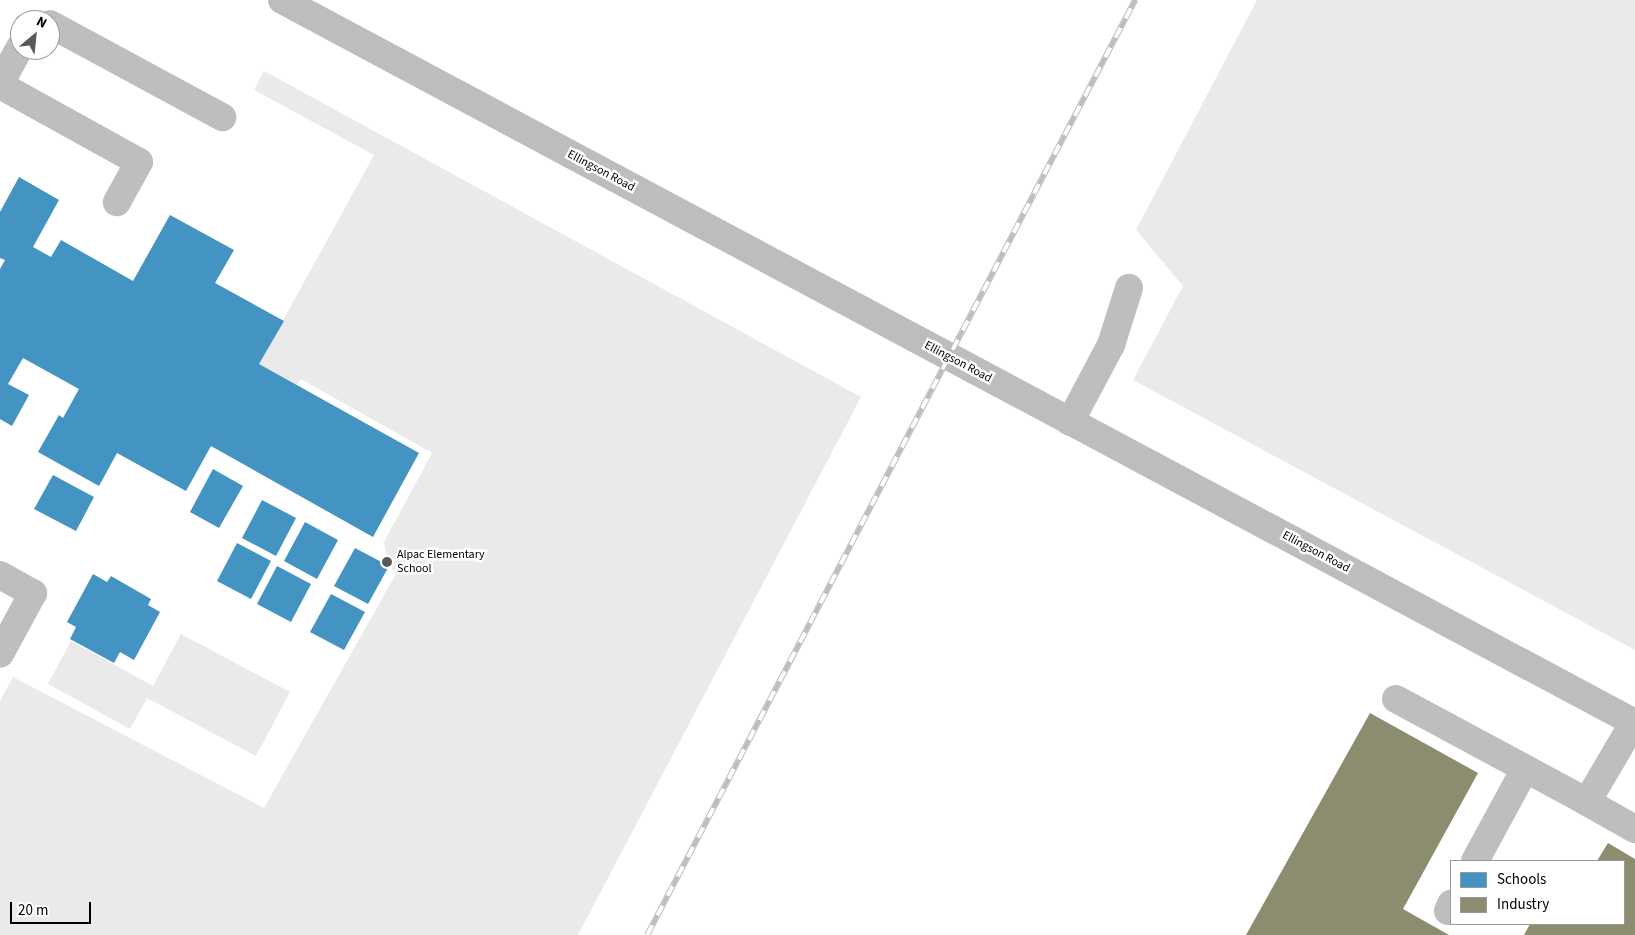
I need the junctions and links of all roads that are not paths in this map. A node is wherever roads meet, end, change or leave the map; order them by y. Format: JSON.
{"nodes":[{"id":1,"x":282,"y":0,"type":"edge"},
{"id":2,"x":60,"y":29,"type":"edge"},
{"id":3,"x":14,"y":60,"type":"edge"},
{"id":4,"x":0,"y":85,"type":"edge"},
{"id":5,"x":222,"y":117,"type":"dead end"},
{"id":6,"x":117,"y":202,"type":"dead end"},
{"id":7,"x":1129,"y":288,"type":"dead end"},
{"id":8,"x":1070,"y":422,"type":"junction"},
{"id":9,"x":0,"y":576,"type":"edge"},
{"id":10,"x":0,"y":654,"type":"edge"},
{"id":11,"x":1396,"y":699,"type":"dead end"},
{"id":12,"x":1635,"y":722,"type":"edge"},
{"id":13,"x":1525,"y":769,"type":"junction"},
{"id":14,"x":1587,"y":802,"type":"junction"},
{"id":15,"x":1635,"y":829,"type":"edge"},
{"id":16,"x":1476,"y":860,"type":"edge"}],
"edges":[{"from":1,"to":8,"type":"main road","name":"Ellingson Road"},
{"from":2,"to":5,"type":"lane"},
{"from":3,"to":4,"type":"lane"},
{"from":4,"to":6,"type":"lane"},
{"from":7,"to":8,"type":"lane"},
{"from":8,"to":12,"type":"main road","name":"Ellingson Road"},
{"from":9,"to":10,"type":"lane"},
{"from":11,"to":13,"type":"lane"},
{"from":12,"to":14,"type":"lane"},
{"from":13,"to":14,"type":"lane"},
{"from":13,"to":16,"type":"lane"},
{"from":14,"to":15,"type":"lane"}]}
